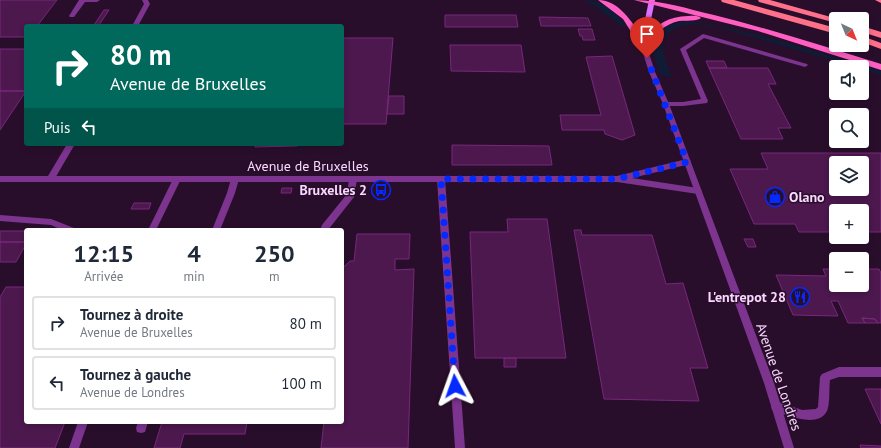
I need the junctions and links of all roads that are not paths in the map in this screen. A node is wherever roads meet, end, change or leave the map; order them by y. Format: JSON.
{"nodes":[{"id":1,"x":83,"y":0,"type":"edge"},
{"id":2,"x":97,"y":0,"type":"edge"},
{"id":3,"x":146,"y":0,"type":"edge"},
{"id":4,"x":601,"y":0,"type":"edge"},
{"id":5,"x":637,"y":0,"type":"edge"},
{"id":6,"x":725,"y":0,"type":"edge"},
{"id":7,"x":762,"y":0,"type":"edge"},
{"id":8,"x":651,"y":1,"type":"edge"},
{"id":9,"x":72,"y":16,"type":"dead end"},
{"id":10,"x":829,"y":19,"type":"edge"},
{"id":11,"x":136,"y":24,"type":"edge"},
{"id":12,"x":741,"y":25,"type":"junction"},
{"id":13,"x":829,"y":29,"type":"edge"},
{"id":14,"x":869,"y":31,"type":"edge"},
{"id":15,"x":881,"y":35,"type":"edge"},
{"id":16,"x":869,"y":42,"type":"edge"},
{"id":17,"x":643,"y":44,"type":"junction"},
{"id":18,"x":881,"y":46,"type":"edge"},
{"id":19,"x":805,"y":65,"type":"dead end"},
{"id":20,"x":881,"y":67,"type":"edge"},
{"id":21,"x":666,"y":104,"type":"junction"},
{"id":22,"x":69,"y":146,"type":"edge"},
{"id":23,"x":687,"y":162,"type":"junction"},
{"id":24,"x":51,"y":178,"type":"junction"},
{"id":25,"x":0,"y":179,"type":"edge"},
{"id":26,"x":177,"y":179,"type":"junction"},
{"id":27,"x":235,"y":179,"type":"junction"},
{"id":28,"x":353,"y":179,"type":"junction"},
{"id":29,"x":441,"y":179,"type":"junction"},
{"id":30,"x":617,"y":179,"type":"junction"},
{"id":31,"x":698,"y":190,"type":"junction"},
{"id":32,"x":0,"y":218,"type":"edge"},
{"id":33,"x":66,"y":228,"type":"edge"},
{"id":34,"x":153,"y":228,"type":"edge"},
{"id":35,"x":217,"y":228,"type":"edge"},
{"id":36,"x":325,"y":228,"type":"edge"},
{"id":37,"x":881,"y":372,"type":"edge"},
{"id":38,"x":776,"y":406,"type":"junction"},
{"id":39,"x":83,"y":424,"type":"edge"},
{"id":40,"x":74,"y":448,"type":"edge"},
{"id":41,"x":460,"y":448,"type":"edge"},
{"id":42,"x":789,"y":448,"type":"edge"}],
"edges":[{"from":1,"to":2,"type":"street"},
{"from":1,"to":9,"type":"street"},
{"from":3,"to":11,"type":"street"},
{"from":4,"to":17,"type":"main road"},
{"from":5,"to":8,"type":"main road"},
{"from":6,"to":13,"type":"highway"},
{"from":7,"to":10,"type":"highway"},
{"from":8,"to":12,"type":"main road"},
{"from":8,"to":17,"type":"main road"},
{"from":12,"to":17,"type":"main road"},
{"from":12,"to":20,"type":"main road"},
{"from":14,"to":15,"type":"highway"},
{"from":16,"to":18,"type":"highway"},
{"from":17,"to":21,"type":"street","name":"Avenue de Londres"},
{"from":19,"to":21,"type":"street"},
{"from":21,"to":23,"type":"street","name":"Avenue de Londres"},
{"from":22,"to":24,"type":"street"},
{"from":23,"to":30,"type":"street","name":"Avenue de Bruxelles"},
{"from":23,"to":31,"type":"street","name":"Avenue de Londres"},
{"from":24,"to":25,"type":"street","name":"Avenue de Bruxelles"},
{"from":24,"to":26,"type":"street","name":"Avenue de Bruxelles"},
{"from":26,"to":27,"type":"street","name":"Avenue de Bruxelles"},
{"from":26,"to":34,"type":"street"},
{"from":27,"to":28,"type":"street","name":"Avenue de Bruxelles"},
{"from":27,"to":35,"type":"street"},
{"from":28,"to":29,"type":"street","name":"Avenue de Bruxelles"},
{"from":28,"to":36,"type":"street"},
{"from":29,"to":30,"type":"street","name":"Avenue de Bruxelles"},
{"from":29,"to":41,"type":"street"},
{"from":30,"to":31,"type":"street","name":"Avenue de Bruxelles"},
{"from":31,"to":38,"type":"street","name":"Avenue de Londres"},
{"from":32,"to":33,"type":"street"},
{"from":37,"to":38,"type":"street"},
{"from":38,"to":42,"type":"street","name":"Avenue de Londres"},
{"from":39,"to":40,"type":"street"}]}
